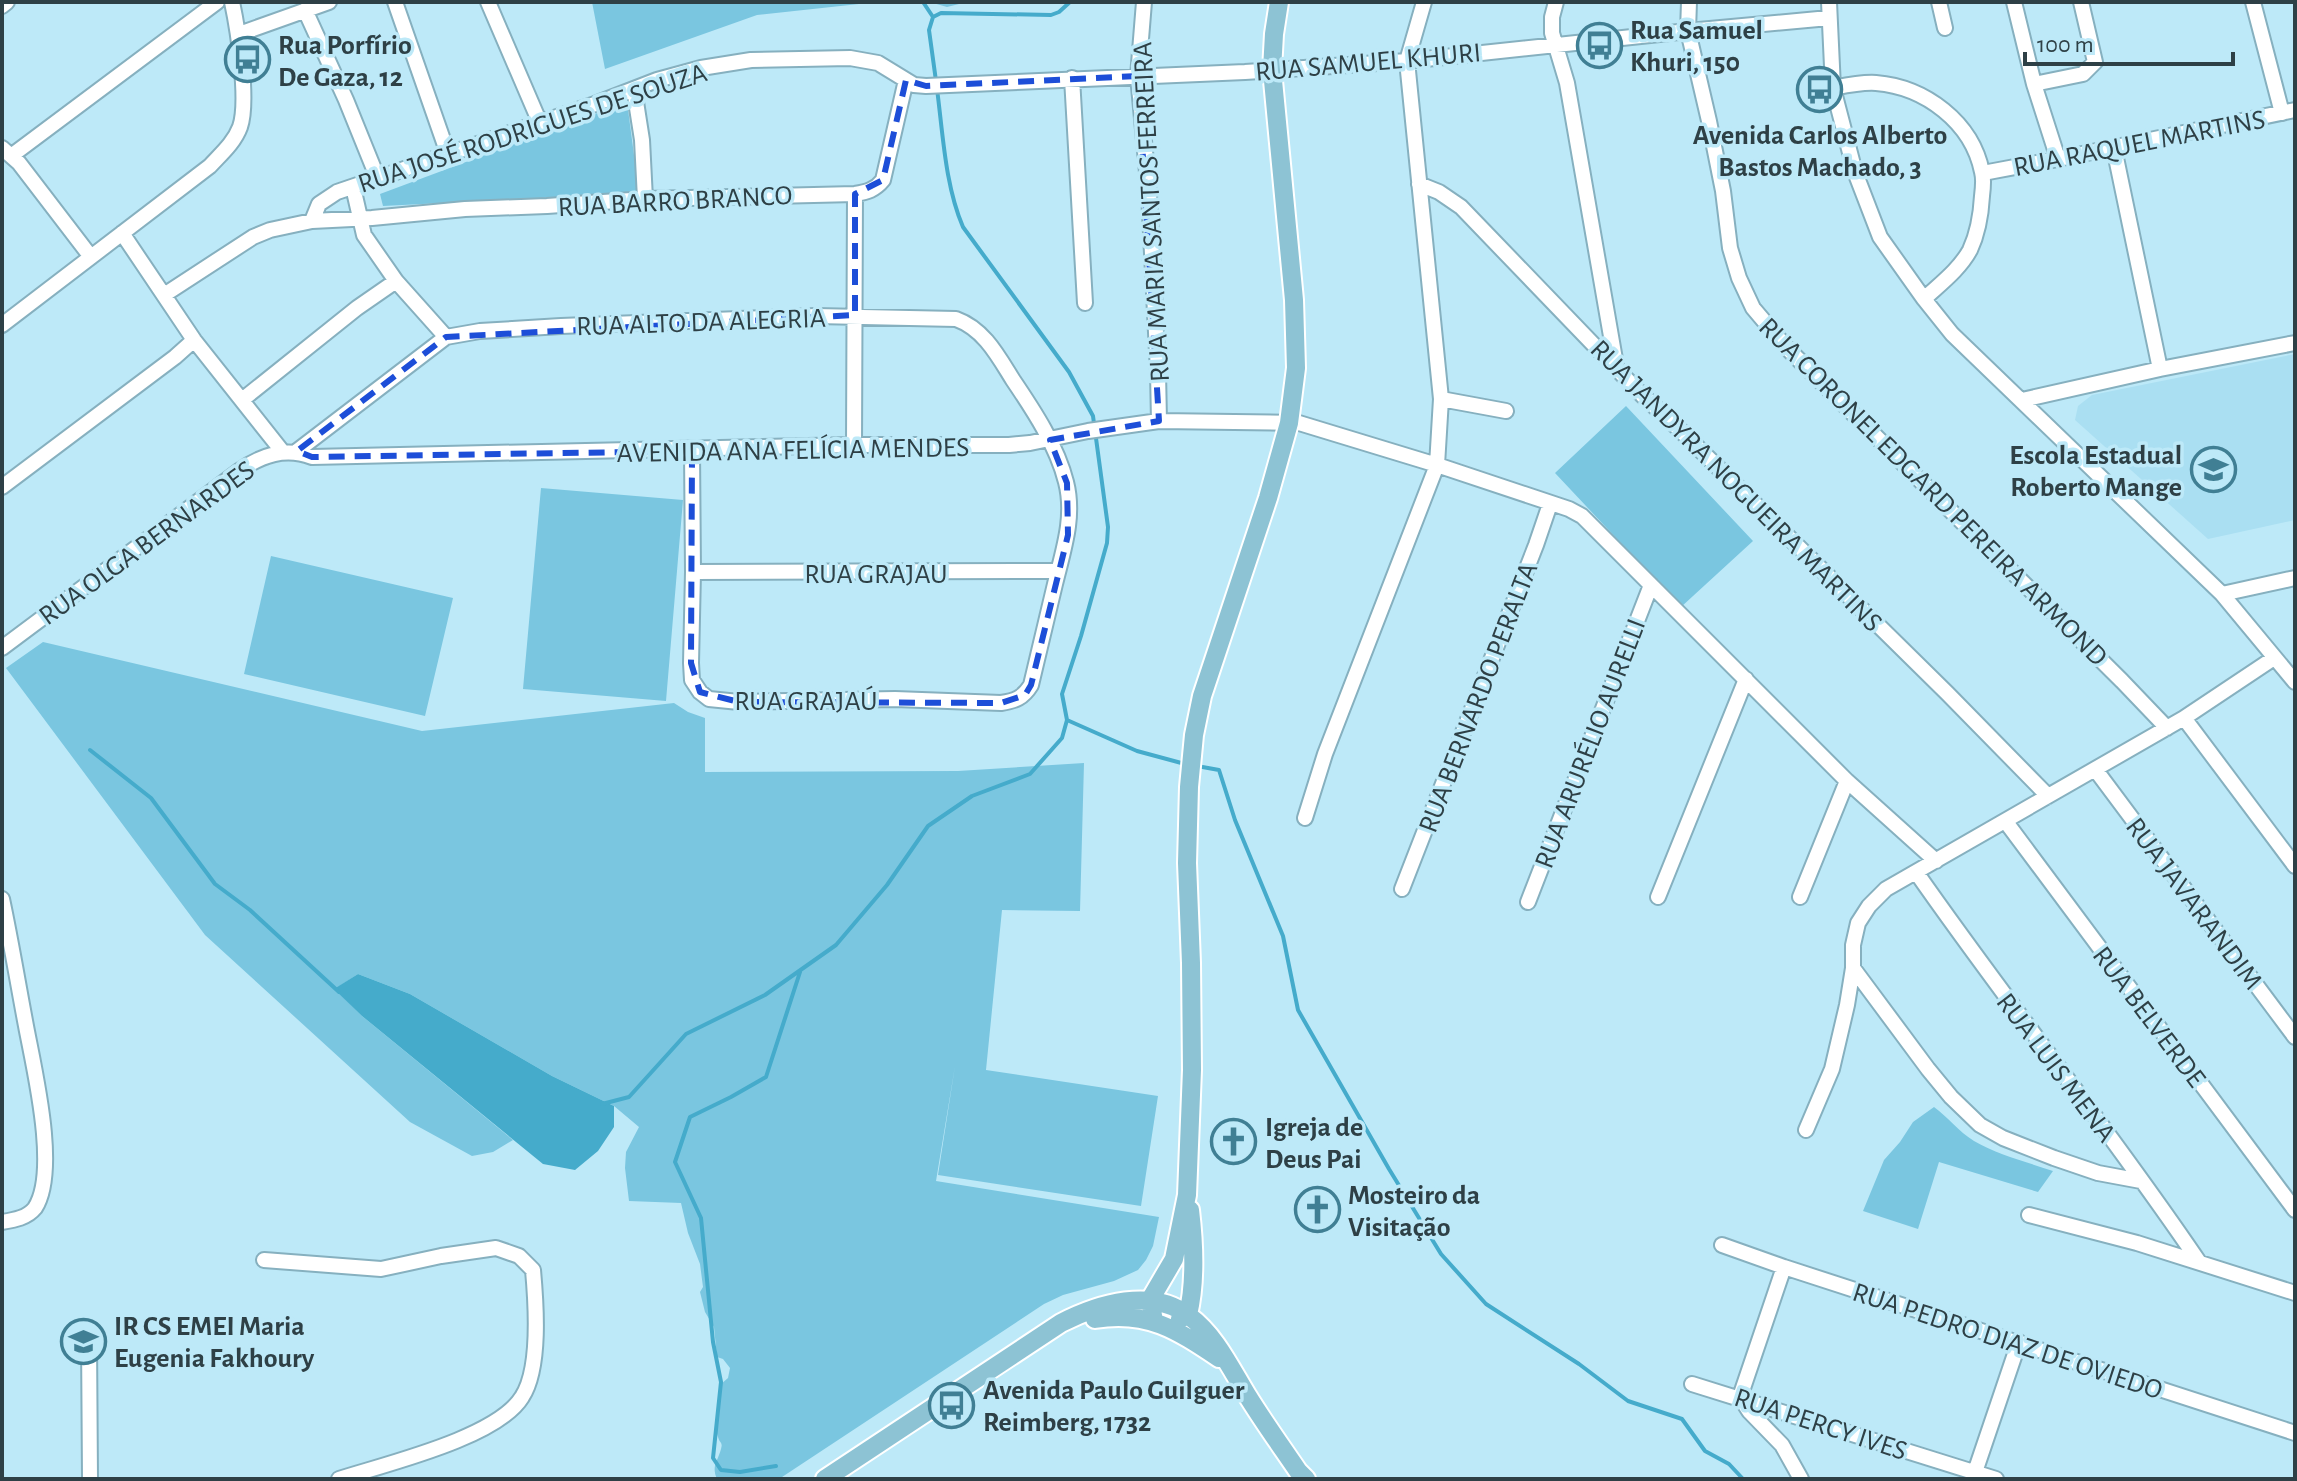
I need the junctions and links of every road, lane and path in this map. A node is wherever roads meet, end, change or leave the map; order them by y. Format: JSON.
{"nodes":[{"id":1,"x":7,"y":2,"type":"edge"},
{"id":2,"x":217,"y":2,"type":"edge"},
{"id":3,"x":232,"y":2,"type":"edge"},
{"id":4,"x":329,"y":2,"type":"edge"},
{"id":5,"x":395,"y":2,"type":"edge"},
{"id":6,"x":488,"y":2,"type":"edge"},
{"id":7,"x":1144,"y":2,"type":"edge"},
{"id":8,"x":1279,"y":2,"type":"edge"},
{"id":9,"x":1424,"y":2,"type":"edge"},
{"id":10,"x":1556,"y":2,"type":"edge"},
{"id":11,"x":1689,"y":2,"type":"edge"},
{"id":12,"x":1829,"y":2,"type":"edge"},
{"id":13,"x":1939,"y":2,"type":"edge"},
{"id":14,"x":2014,"y":2,"type":"edge"},
{"id":15,"x":2081,"y":2,"type":"edge"},
{"id":16,"x":2253,"y":2,"type":"edge"},
{"id":17,"x":2,"y":6,"type":"edge"},
{"id":18,"x":305,"y":10,"type":"junction"},
{"id":19,"x":1829,"y":18,"type":"junction"},
{"id":20,"x":1945,"y":28,"type":"dead end"},
{"id":21,"x":1688,"y":31,"type":"junction"},
{"id":22,"x":239,"y":34,"type":"junction"},
{"id":23,"x":1556,"y":45,"type":"junction"},
{"id":24,"x":1407,"y":61,"type":"junction"},
{"id":25,"x":1272,"y":70,"type":"junction"},
{"id":26,"x":1138,"y":76,"type":"junction"},
{"id":27,"x":1072,"y":78,"type":"junction"},
{"id":28,"x":906,"y":80,"type":"junction"},
{"id":29,"x":2034,"y":84,"type":"junction"},
{"id":30,"x":1833,"y":88,"type":"junction"},
{"id":31,"x":634,"y":89,"type":"junction"},
{"id":32,"x":2289,"y":112,"type":"edge"},
{"id":33,"x":540,"y":123,"type":"junction"},
{"id":34,"x":2114,"y":148,"type":"junction"},
{"id":35,"x":7,"y":152,"type":"edge"},
{"id":36,"x":448,"y":154,"type":"junction"},
{"id":37,"x":2058,"y":159,"type":"junction"},
{"id":38,"x":1983,"y":173,"type":"junction"},
{"id":39,"x":378,"y":179,"type":"junction"},
{"id":40,"x":1419,"y":184,"type":"junction"},
{"id":41,"x":353,"y":187,"type":"junction"},
{"id":42,"x":855,"y":194,"type":"junction"},
{"id":43,"x":645,"y":199,"type":"junction"},
{"id":44,"x":360,"y":219,"type":"junction"},
{"id":45,"x":312,"y":221,"type":"junction"},
{"id":46,"x":122,"y":233,"type":"junction"},
{"id":47,"x":91,"y":257,"type":"junction"},
{"id":48,"x":396,"y":281,"type":"junction"},
{"id":49,"x":164,"y":295,"type":"junction"},
{"id":50,"x":1924,"y":299,"type":"junction"},
{"id":51,"x":1085,"y":303,"type":"dead end"},
{"id":52,"x":855,"y":315,"type":"junction"},
{"id":53,"x":2,"y":325,"type":"edge"},
{"id":54,"x":446,"y":337,"type":"junction"},
{"id":55,"x":194,"y":340,"type":"junction"},
{"id":56,"x":2295,"y":343,"type":"edge"},
{"id":57,"x":1616,"y":366,"type":"junction"},
{"id":58,"x":2160,"y":369,"type":"junction"},
{"id":59,"x":1441,"y":399,"type":"junction"},
{"id":60,"x":242,"y":400,"type":"junction"},
{"id":61,"x":2022,"y":400,"type":"junction"},
{"id":62,"x":1506,"y":411,"type":"dead end"},
{"id":63,"x":1159,"y":421,"type":"junction"},
{"id":64,"x":1289,"y":423,"type":"junction"},
{"id":65,"x":1050,"y":440,"type":"junction"},
{"id":66,"x":854,"y":445,"type":"junction"},
{"id":67,"x":289,"y":451,"type":"junction"},
{"id":68,"x":692,"y":451,"type":"junction"},
{"id":69,"x":1437,"y":465,"type":"junction"},
{"id":70,"x":2,"y":487,"type":"edge"},
{"id":71,"x":1550,"y":504,"type":"junction"},
{"id":72,"x":1058,"y":571,"type":"junction"},
{"id":73,"x":693,"y":572,"type":"junction"},
{"id":74,"x":2295,"y":578,"type":"edge"},
{"id":75,"x":1651,"y":585,"type":"junction"},
{"id":76,"x":2222,"y":594,"type":"junction"},
{"id":77,"x":2,"y":648,"type":"edge"},
{"id":78,"x":2274,"y":658,"type":"junction"},
{"id":79,"x":1746,"y":679,"type":"junction"},
{"id":80,"x":2295,"y":682,"type":"edge"},
{"id":81,"x":2184,"y":718,"type":"junction"},
{"id":82,"x":2167,"y":728,"type":"junction"},
{"id":83,"x":2095,"y":769,"type":"junction"},
{"id":84,"x":1847,"y":781,"type":"junction"},
{"id":85,"x":2048,"y":796,"type":"junction"},
{"id":86,"x":1305,"y":818,"type":"dead end"},
{"id":87,"x":2006,"y":822,"type":"junction"},
{"id":88,"x":1936,"y":861,"type":"junction"},
{"id":89,"x":2295,"y":866,"type":"edge"},
{"id":90,"x":1916,"y":872,"type":"junction"},
{"id":91,"x":1402,"y":889,"type":"dead end"},
{"id":92,"x":1658,"y":897,"type":"dead end"},
{"id":93,"x":1800,"y":897,"type":"dead end"},
{"id":94,"x":2,"y":899,"type":"edge"},
{"id":95,"x":1528,"y":902,"type":"dead end"},
{"id":96,"x":1853,"y":968,"type":"junction"},
{"id":97,"x":2295,"y":1037,"type":"edge"},
{"id":98,"x":1806,"y":1130,"type":"dead end"},
{"id":99,"x":2141,"y":1181,"type":"junction"},
{"id":100,"x":1187,"y":1195,"type":"junction"},
{"id":101,"x":2295,"y":1210,"type":"edge"},
{"id":102,"x":2029,"y":1215,"type":"dead end"},
{"id":103,"x":2,"y":1222,"type":"edge"},
{"id":104,"x":1722,"y":1245,"type":"dead end"},
{"id":105,"x":264,"y":1260,"type":"dead end"},
{"id":106,"x":2199,"y":1262,"type":"junction"},
{"id":107,"x":1784,"y":1267,"type":"junction"},
{"id":108,"x":1162,"y":1281,"type":"junction"},
{"id":109,"x":2295,"y":1293,"type":"edge"},
{"id":110,"x":1150,"y":1300,"type":"junction"},
{"id":111,"x":1131,"y":1301,"type":"junction"},
{"id":112,"x":1188,"y":1315,"type":"junction"},
{"id":113,"x":1061,"y":1323,"type":"junction"},
{"id":114,"x":1161,"y":1324,"type":"junction"},
{"id":115,"x":89,"y":1339,"type":"dead end"},
{"id":116,"x":2019,"y":1342,"type":"junction"},
{"id":117,"x":1228,"y":1365,"type":"junction"},
{"id":118,"x":1692,"y":1384,"type":"dead end"},
{"id":119,"x":1740,"y":1397,"type":"junction"},
{"id":120,"x":2295,"y":1433,"type":"edge"},
{"id":121,"x":1974,"y":1476,"type":"edge"},
{"id":122,"x":90,"y":1479,"type":"edge"},
{"id":123,"x":339,"y":1479,"type":"edge"},
{"id":124,"x":825,"y":1479,"type":"edge"},
{"id":125,"x":1306,"y":1479,"type":"edge"},
{"id":126,"x":1801,"y":1479,"type":"edge"},
{"id":127,"x":1996,"y":1479,"type":"edge"}],
"edges":[{"from":1,"to":17,"type":"street"},
{"from":2,"to":35,"type":"street"},
{"from":3,"to":22,"type":"street"},
{"from":4,"to":18,"type":"street"},
{"from":5,"to":36,"type":"street"},
{"from":6,"to":33,"type":"street"},
{"from":7,"to":26,"type":"street","name":"RUA MARIA SANTOS FERREIRA"},
{"from":8,"to":25,"type":"main road"},
{"from":9,"to":24,"type":"street"},
{"from":10,"to":23,"type":"street"},
{"from":11,"to":21,"type":"street","name":"RUA CORONEL EDGARD PEREIRA ARMOND"},
{"from":12,"to":19,"type":"street"},
{"from":13,"to":20,"type":"street"},
{"from":14,"to":29,"type":"street"},
{"from":15,"to":29,"type":"street"},
{"from":16,"to":32,"type":"street"},
{"from":18,"to":22,"type":"street"},
{"from":18,"to":39,"type":"street"},
{"from":19,"to":21,"type":"street","name":"RUA SAMUEL KHURI"},
{"from":19,"to":30,"type":"street"},
{"from":21,"to":23,"type":"street","name":"RUA SAMUEL KHURI"},
{"from":21,"to":82,"type":"street","name":"RUA CORONEL EDGARD PEREIRA ARMOND"},
{"from":22,"to":46,"type":"street"},
{"from":23,"to":24,"type":"street","name":"RUA SAMUEL KHURI"},
{"from":23,"to":57,"type":"street"},
{"from":24,"to":25,"type":"street","name":"RUA SAMUEL KHURI"},
{"from":24,"to":40,"type":"street"},
{"from":25,"to":26,"type":"street","name":"RUA SAMUEL KHURI"},
{"from":25,"to":64,"type":"main road"},
{"from":26,"to":27,"type":"street","name":"RUA SAMUEL KHURI"},
{"from":26,"to":63,"type":"street","name":"RUA MARIA SANTOS FERREIRA"},
{"from":27,"to":28,"type":"street","name":"RUA SAMUEL KHURI"},
{"from":27,"to":51,"type":"street"},
{"from":28,"to":31,"type":"street","name":"RUA JOSÉ RODRIGUES DE SOUZA"},
{"from":28,"to":42,"type":"street"},
{"from":29,"to":37,"type":"street"},
{"from":30,"to":38,"type":"street"},
{"from":30,"to":50,"type":"street"},
{"from":31,"to":33,"type":"street","name":"RUA JOSÉ RODRIGUES DE SOUZA"},
{"from":31,"to":43,"type":"street"},
{"from":32,"to":34,"type":"street","name":"RUA RAQUEL MARTINS"},
{"from":33,"to":36,"type":"street","name":"RUA JOSÉ RODRIGUES DE SOUZA"},
{"from":34,"to":37,"type":"street","name":"RUA RAQUEL MARTINS"},
{"from":34,"to":58,"type":"street"},
{"from":35,"to":47,"type":"street"},
{"from":36,"to":39,"type":"street","name":"RUA JOSÉ RODRIGUES DE SOUZA"},
{"from":37,"to":38,"type":"street","name":"RUA RAQUEL MARTINS"},
{"from":38,"to":50,"type":"street"},
{"from":39,"to":41,"type":"street","name":"RUA JOSÉ RODRIGUES DE SOUZA"},
{"from":40,"to":57,"type":"street","name":"RUA JANDYRA NOGUEIRA MARTINS"},
{"from":40,"to":59,"type":"street"},
{"from":41,"to":44,"type":"street"},
{"from":41,"to":45,"type":"street","name":"RUA JOSÉ RODRIGUES DE SOUZA"},
{"from":42,"to":43,"type":"street","name":"RUA BARRO BRANCO"},
{"from":42,"to":52,"type":"street"},
{"from":43,"to":44,"type":"street","name":"RUA BARRO BRANCO"},
{"from":44,"to":45,"type":"street","name":"RUA BARRO BRANCO"},
{"from":44,"to":48,"type":"street"},
{"from":45,"to":49,"type":"street","name":"RUA BARRO BRANCO"},
{"from":46,"to":47,"type":"street"},
{"from":46,"to":49,"type":"street"},
{"from":47,"to":53,"type":"street"},
{"from":48,"to":54,"type":"street"},
{"from":48,"to":60,"type":"street"},
{"from":49,"to":55,"type":"street"},
{"from":50,"to":61,"type":"street"},
{"from":52,"to":54,"type":"street","name":"RUA ALTO DA ALEGRIA"},
{"from":52,"to":65,"type":"street","name":"RUA ALTO DA ALEGRIA"},
{"from":52,"to":66,"type":"street"},
{"from":54,"to":67,"type":"street"},
{"from":55,"to":60,"type":"street"},
{"from":55,"to":70,"type":"street"},
{"from":56,"to":58,"type":"street"},
{"from":57,"to":85,"type":"street","name":"RUA JANDYRA NOGUEIRA MARTINS"},
{"from":58,"to":61,"type":"street"},
{"from":59,"to":62,"type":"street"},
{"from":59,"to":69,"type":"street"},
{"from":60,"to":67,"type":"street"},
{"from":61,"to":76,"type":"street"},
{"from":63,"to":64,"type":"street","name":"AVENIDA ANA FELÍCIA MENDES"},
{"from":63,"to":65,"type":"street","name":"AVENIDA ANA FELÍCIA MENDES"},
{"from":64,"to":69,"type":"street","name":"AVENIDA ANA FELÍCIA MENDES"},
{"from":64,"to":100,"type":"main road"},
{"from":65,"to":66,"type":"street","name":"AVENIDA ANA FELÍCIA MENDES"},
{"from":65,"to":72,"type":"street"},
{"from":66,"to":68,"type":"street","name":"AVENIDA ANA FELÍCIA MENDES"},
{"from":67,"to":68,"type":"street","name":"AVENIDA ANA FELÍCIA MENDES"},
{"from":67,"to":77,"type":"street","name":"RUA OLGA BERNARDES"},
{"from":68,"to":73,"type":"street","name":"RUA GRAJAÚ"},
{"from":69,"to":71,"type":"street","name":"AVENIDA ANA FELÍCIA MENDES"},
{"from":69,"to":86,"type":"street"},
{"from":71,"to":75,"type":"street","name":"AVENIDA ANA FELÍCIA MENDES"},
{"from":71,"to":91,"type":"street","name":"RUA BERNARDO PERALTA"},
{"from":72,"to":73,"type":"street","name":"RUA GRAJAU"},
{"from":72,"to":73,"type":"street","name":"RUA GRAJAÚ"},
{"from":74,"to":76,"type":"street"},
{"from":75,"to":79,"type":"street","name":"AVENIDA ANA FELÍCIA MENDES"},
{"from":75,"to":95,"type":"street","name":"RUA ARURÉLIO AURELLI"},
{"from":76,"to":78,"type":"street"},
{"from":78,"to":80,"type":"street"},
{"from":78,"to":81,"type":"street"},
{"from":79,"to":84,"type":"street","name":"AVENIDA ANA FELÍCIA MENDES"},
{"from":79,"to":92,"type":"street"},
{"from":81,"to":82,"type":"street"},
{"from":81,"to":89,"type":"street"},
{"from":82,"to":83,"type":"street"},
{"from":83,"to":85,"type":"street"},
{"from":83,"to":97,"type":"street","name":"RUA JAVARANDIM"},
{"from":84,"to":88,"type":"street","name":"AVENIDA ANA FELÍCIA MENDES"},
{"from":84,"to":93,"type":"street"},
{"from":85,"to":87,"type":"street"},
{"from":87,"to":88,"type":"street"},
{"from":87,"to":101,"type":"street","name":"RUA BELVERDE"},
{"from":88,"to":90,"type":"street"},
{"from":90,"to":96,"type":"street"},
{"from":90,"to":99,"type":"street","name":"RUA LUIS MENA"},
{"from":94,"to":103,"type":"street"},
{"from":96,"to":98,"type":"street"},
{"from":96,"to":99,"type":"street"},
{"from":99,"to":106,"type":"street","name":"RUA LUIS MENA"},
{"from":100,"to":108,"type":"main road"},
{"from":100,"to":112,"type":"main road"},
{"from":102,"to":106,"type":"street"},
{"from":104,"to":107,"type":"street","name":"RUA PEDRO DIAZ DE OVIEDO"},
{"from":105,"to":123,"type":"street"},
{"from":106,"to":109,"type":"street"},
{"from":107,"to":116,"type":"street","name":"RUA PEDRO DIAZ DE OVIEDO"},
{"from":107,"to":119,"type":"street"},
{"from":108,"to":110,"type":"main road"},
{"from":108,"to":111,"type":"main road"},
{"from":110,"to":111,"type":"main road"},
{"from":110,"to":112,"type":"main road"},
{"from":110,"to":114,"type":"main road"},
{"from":111,"to":113,"type":"main road"},
{"from":112,"to":114,"type":"main road"},
{"from":112,"to":117,"type":"main road"},
{"from":113,"to":114,"type":"main road"},
{"from":113,"to":124,"type":"main road"},
{"from":114,"to":117,"type":"main road"},
{"from":115,"to":122,"type":"street"},
{"from":116,"to":120,"type":"street","name":"RUA PEDRO DIAZ DE OVIEDO"},
{"from":116,"to":121,"type":"street"},
{"from":117,"to":125,"type":"main road"},
{"from":118,"to":119,"type":"street","name":"RUA PERCY IVES"},
{"from":119,"to":121,"type":"street","name":"RUA PERCY IVES"},
{"from":119,"to":126,"type":"street"},
{"from":121,"to":127,"type":"street","name":"RUA PERCY IVES"}]}
